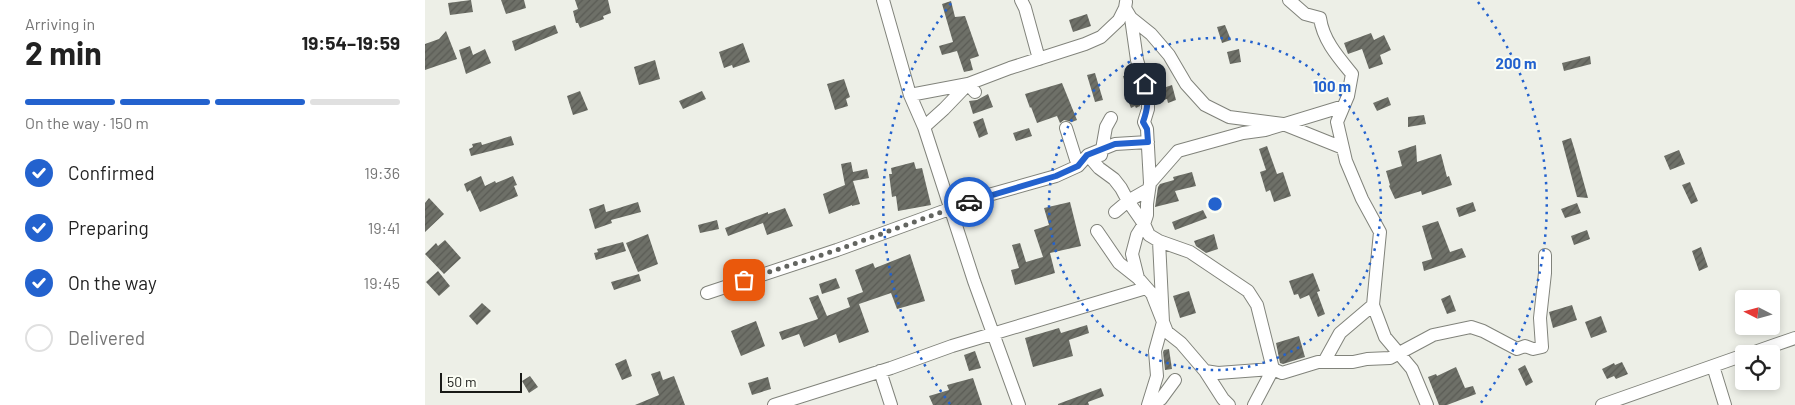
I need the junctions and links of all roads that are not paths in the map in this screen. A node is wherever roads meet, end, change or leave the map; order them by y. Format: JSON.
{"nodes":[{"id":1,"x":883,"y":0,"type":"edge"},
{"id":2,"x":1021,"y":0,"type":"edge"},
{"id":3,"x":1289,"y":0,"type":"edge"},
{"id":4,"x":1127,"y":9,"type":"edge"},
{"id":5,"x":1039,"y":59,"type":"junction"},
{"id":6,"x":971,"y":88,"type":"junction"},
{"id":7,"x":909,"y":95,"type":"junction"},
{"id":8,"x":1344,"y":106,"type":"junction"},
{"id":9,"x":1111,"y":118,"type":"dead end"},
{"id":10,"x":1283,"y":124,"type":"junction"},
{"id":11,"x":924,"y":127,"type":"junction"},
{"id":12,"x":1066,"y":128,"type":"dead end"},
{"id":13,"x":1148,"y":142,"type":"junction"},
{"id":14,"x":1343,"y":148,"type":"junction"},
{"id":15,"x":1101,"y":149,"type":"junction"},
{"id":16,"x":1087,"y":155,"type":"junction"},
{"id":17,"x":1078,"y":166,"type":"junction"},
{"id":18,"x":1099,"y":168,"type":"junction"},
{"id":19,"x":1149,"y":186,"type":"junction"},
{"id":20,"x":1128,"y":201,"type":"junction"},
{"id":21,"x":950,"y":209,"type":"junction"},
{"id":22,"x":1115,"y":212,"type":"dead end"},
{"id":23,"x":1145,"y":224,"type":"junction"},
{"id":24,"x":1097,"y":231,"type":"dead end"},
{"id":25,"x":1159,"y":241,"type":"junction"},
{"id":26,"x":1132,"y":254,"type":"junction"},
{"id":27,"x":1545,"y":254,"type":"dead end"},
{"id":28,"x":1118,"y":262,"type":"junction"},
{"id":29,"x":1142,"y":283,"type":"junction"},
{"id":30,"x":707,"y":293,"type":"dead end"},
{"id":31,"x":1373,"y":305,"type":"junction"},
{"id":32,"x":1163,"y":322,"type":"junction"},
{"id":33,"x":994,"y":334,"type":"junction"},
{"id":34,"x":1795,"y":338,"type":"edge"},
{"id":35,"x":1775,"y":345,"type":"edge"},
{"id":36,"x":1399,"y":353,"type":"junction"},
{"id":37,"x":1735,"y":358,"type":"edge"},
{"id":38,"x":1324,"y":362,"type":"junction"},
{"id":39,"x":1713,"y":366,"type":"junction"},
{"id":40,"x":1273,"y":369,"type":"junction"},
{"id":41,"x":880,"y":371,"type":"junction"},
{"id":42,"x":1205,"y":372,"type":"junction"},
{"id":43,"x":1175,"y":380,"type":"dead end"},
{"id":44,"x":774,"y":405,"type":"edge"},
{"id":45,"x":891,"y":405,"type":"edge"},
{"id":46,"x":1019,"y":405,"type":"edge"},
{"id":47,"x":1148,"y":405,"type":"edge"},
{"id":48,"x":1152,"y":405,"type":"edge"},
{"id":49,"x":1217,"y":405,"type":"edge"},
{"id":50,"x":1229,"y":405,"type":"edge"},
{"id":51,"x":1254,"y":405,"type":"edge"},
{"id":52,"x":1427,"y":405,"type":"edge"},
{"id":53,"x":1603,"y":405,"type":"edge"},
{"id":54,"x":1725,"y":405,"type":"edge"}],
"edges":[{"from":1,"to":7,"type":"street"},
{"from":2,"to":5,"type":"street"},
{"from":3,"to":8,"type":"street"},
{"from":4,"to":5,"type":"street"},
{"from":4,"to":10,"type":"street"},
{"from":4,"to":13,"type":"street"},
{"from":5,"to":6,"type":"street"},
{"from":6,"to":7,"type":"street"},
{"from":6,"to":11,"type":"street"},
{"from":7,"to":11,"type":"street"},
{"from":8,"to":10,"type":"street"},
{"from":8,"to":14,"type":"street"},
{"from":9,"to":15,"type":"street"},
{"from":10,"to":14,"type":"street"},
{"from":10,"to":19,"type":"street"},
{"from":11,"to":21,"type":"street"},
{"from":12,"to":17,"type":"street"},
{"from":13,"to":15,"type":"street"},
{"from":13,"to":19,"type":"street"},
{"from":14,"to":31,"type":"street"},
{"from":15,"to":16,"type":"street"},
{"from":15,"to":18,"type":"street"},
{"from":16,"to":17,"type":"street"},
{"from":16,"to":18,"type":"street"},
{"from":17,"to":21,"type":"street"},
{"from":18,"to":20,"type":"street"},
{"from":19,"to":20,"type":"street"},
{"from":19,"to":23,"type":"street"},
{"from":20,"to":22,"type":"street"},
{"from":20,"to":23,"type":"street"},
{"from":21,"to":30,"type":"street"},
{"from":21,"to":33,"type":"street"},
{"from":23,"to":25,"type":"street"},
{"from":23,"to":26,"type":"street"},
{"from":24,"to":28,"type":"street"},
{"from":25,"to":32,"type":"street"},
{"from":25,"to":40,"type":"street"},
{"from":26,"to":28,"type":"street"},
{"from":26,"to":29,"type":"street"},
{"from":27,"to":36,"type":"street"},
{"from":28,"to":29,"type":"street"},
{"from":29,"to":32,"type":"street"},
{"from":29,"to":33,"type":"street"},
{"from":31,"to":36,"type":"street"},
{"from":31,"to":38,"type":"street"},
{"from":32,"to":42,"type":"street"},
{"from":32,"to":47,"type":"street"},
{"from":33,"to":41,"type":"street"},
{"from":33,"to":46,"type":"street"},
{"from":34,"to":35,"type":"street"},
{"from":36,"to":38,"type":"street"},
{"from":36,"to":52,"type":"street"},
{"from":37,"to":39,"type":"street"},
{"from":38,"to":40,"type":"street"},
{"from":39,"to":53,"type":"street"},
{"from":39,"to":54,"type":"street"},
{"from":40,"to":42,"type":"street"},
{"from":40,"to":51,"type":"street"},
{"from":41,"to":44,"type":"street"},
{"from":41,"to":45,"type":"street"},
{"from":42,"to":49,"type":"street"},
{"from":42,"to":50,"type":"street"},
{"from":43,"to":48,"type":"street"}]}
